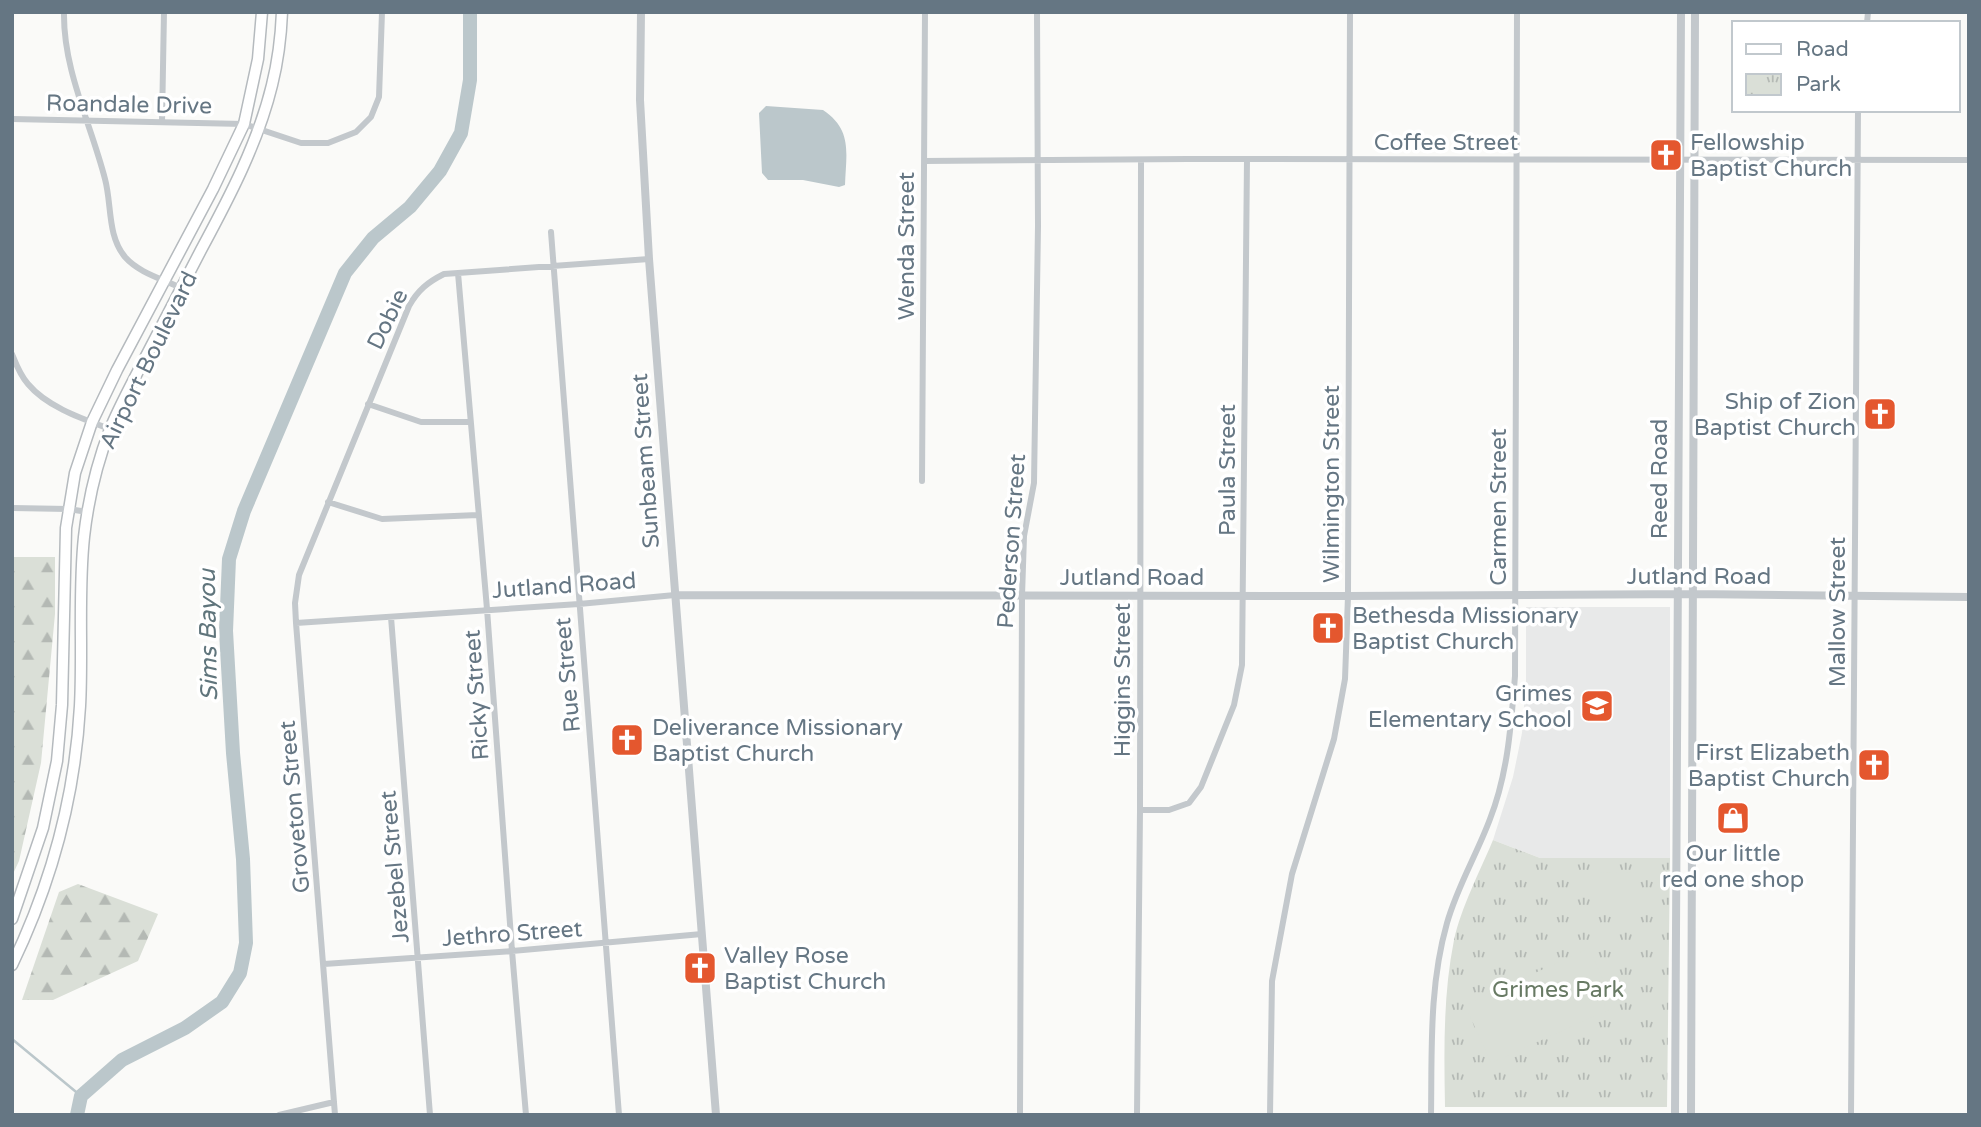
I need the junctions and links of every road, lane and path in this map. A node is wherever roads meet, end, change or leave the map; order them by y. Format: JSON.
{"nodes":[{"id":1,"x":64,"y":12,"type":"edge"},
{"id":2,"x":164,"y":12,"type":"edge"},
{"id":3,"x":262,"y":12,"type":"edge"},
{"id":4,"x":282,"y":12,"type":"edge"},
{"id":5,"x":382,"y":12,"type":"edge"},
{"id":6,"x":641,"y":12,"type":"edge"},
{"id":7,"x":925,"y":12,"type":"edge"},
{"id":8,"x":1037,"y":12,"type":"edge"},
{"id":9,"x":1350,"y":12,"type":"edge"},
{"id":10,"x":1517,"y":12,"type":"edge"},
{"id":11,"x":1681,"y":12,"type":"edge"},
{"id":12,"x":1695,"y":12,"type":"edge"},
{"id":13,"x":1858,"y":112,"type":"edge"},
{"id":14,"x":12,"y":119,"type":"edge"},
{"id":15,"x":86,"y":121,"type":"junction"},
{"id":16,"x":162,"y":122,"type":"junction"},
{"id":17,"x":244,"y":124,"type":"junction"},
{"id":18,"x":259,"y":129,"type":"junction"},
{"id":19,"x":1247,"y":159,"type":"junction"},
{"id":20,"x":1517,"y":159,"type":"junction"},
{"id":21,"x":1681,"y":159,"type":"junction"},
{"id":22,"x":1695,"y":159,"type":"junction"},
{"id":23,"x":1141,"y":160,"type":"junction"},
{"id":24,"x":1350,"y":160,"type":"junction"},
{"id":25,"x":1857,"y":160,"type":"junction"},
{"id":26,"x":1969,"y":160,"type":"edge"},
{"id":27,"x":924,"y":161,"type":"junction"},
{"id":28,"x":1037,"y":161,"type":"junction"},
{"id":29,"x":551,"y":232,"type":"dead end"},
{"id":30,"x":649,"y":259,"type":"junction"},
{"id":31,"x":552,"y":265,"type":"junction"},
{"id":32,"x":458,"y":273,"type":"junction"},
{"id":33,"x":165,"y":280,"type":"junction"},
{"id":34,"x":181,"y":288,"type":"junction"},
{"id":35,"x":1679,"y":325,"type":"junction"},
{"id":36,"x":1694,"y":326,"type":"junction"},
{"id":37,"x":12,"y":354,"type":"edge"},
{"id":38,"x":368,"y":404,"type":"junction"},
{"id":39,"x":92,"y":422,"type":"junction"},
{"id":40,"x":470,"y":422,"type":"junction"},
{"id":41,"x":110,"y":429,"type":"junction"},
{"id":42,"x":1678,"y":467,"type":"junction"},
{"id":43,"x":1693,"y":467,"type":"junction"},
{"id":44,"x":922,"y":481,"type":"dead end"},
{"id":45,"x":328,"y":502,"type":"junction"},
{"id":46,"x":12,"y":508,"type":"edge"},
{"id":47,"x":68,"y":509,"type":"junction"},
{"id":48,"x":88,"y":512,"type":"junction"},
{"id":49,"x":478,"y":515,"type":"junction"},
{"id":50,"x":1678,"y":594,"type":"junction"},
{"id":51,"x":1693,"y":594,"type":"junction"},
{"id":52,"x":675,"y":595,"type":"junction"},
{"id":53,"x":1515,"y":595,"type":"junction"},
{"id":54,"x":1021,"y":596,"type":"junction"},
{"id":55,"x":1244,"y":596,"type":"junction"},
{"id":56,"x":1348,"y":596,"type":"junction"},
{"id":57,"x":1855,"y":596,"type":"junction"},
{"id":58,"x":1140,"y":597,"type":"junction"},
{"id":59,"x":1969,"y":597,"type":"edge"},
{"id":60,"x":579,"y":604,"type":"junction"},
{"id":61,"x":487,"y":609,"type":"junction"},
{"id":62,"x":391,"y":617,"type":"junction"},
{"id":63,"x":296,"y":623,"type":"junction"},
{"id":64,"x":62,"y":705,"type":"junction"},
{"id":65,"x":80,"y":706,"type":"junction"},
{"id":66,"x":1692,"y":731,"type":"junction"},
{"id":67,"x":1678,"y":732,"type":"junction"},
{"id":68,"x":1140,"y":810,"type":"junction"},
{"id":69,"x":1677,"y":837,"type":"junction"},
{"id":70,"x":1691,"y":838,"type":"junction"},
{"id":71,"x":32,"y":866,"type":"junction"},
{"id":72,"x":49,"y":872,"type":"junction"},
{"id":73,"x":12,"y":919,"type":"edge"},
{"id":74,"x":702,"y":934,"type":"junction"},
{"id":75,"x":604,"y":943,"type":"junction"},
{"id":76,"x":512,"y":951,"type":"junction"},
{"id":77,"x":418,"y":957,"type":"junction"},
{"id":78,"x":324,"y":964,"type":"junction"},
{"id":79,"x":12,"y":965,"type":"edge"},
{"id":80,"x":1677,"y":989,"type":"junction"},
{"id":81,"x":1690,"y":990,"type":"junction"},
{"id":82,"x":334,"y":1102,"type":"junction"},
{"id":83,"x":279,"y":1115,"type":"edge"},
{"id":84,"x":335,"y":1115,"type":"edge"},
{"id":85,"x":430,"y":1115,"type":"edge"},
{"id":86,"x":526,"y":1115,"type":"edge"},
{"id":87,"x":619,"y":1115,"type":"edge"},
{"id":88,"x":716,"y":1115,"type":"edge"},
{"id":89,"x":1020,"y":1115,"type":"edge"},
{"id":90,"x":1138,"y":1115,"type":"edge"},
{"id":91,"x":1270,"y":1115,"type":"edge"},
{"id":92,"x":1431,"y":1115,"type":"edge"},
{"id":93,"x":1675,"y":1115,"type":"edge"},
{"id":94,"x":1691,"y":1115,"type":"edge"},
{"id":95,"x":1851,"y":1115,"type":"edge"}],
"edges":[{"from":1,"to":15,"type":"street"},
{"from":2,"to":16,"type":"street"},
{"from":3,"to":17,"type":"main road","name":"Airport Boulevard"},
{"from":4,"to":18,"type":"main road","name":"Airport Boulevard"},
{"from":5,"to":18,"type":"street","name":"Roandale Drive"},
{"from":6,"to":30,"type":"street","name":"Sunbeam Street"},
{"from":7,"to":27,"type":"street","name":"Wenda Street"},
{"from":8,"to":28,"type":"street","name":"Pederson Street"},
{"from":9,"to":24,"type":"street","name":"Wilmington Street"},
{"from":10,"to":20,"type":"street","name":"Carmen Street"},
{"from":11,"to":21,"type":"street","name":"Reed Road"},
{"from":12,"to":22,"type":"street","name":"Reed Road"},
{"from":13,"to":25,"type":"street","name":"Mallow Street"},
{"from":14,"to":15,"type":"street","name":"Roandale Drive"},
{"from":15,"to":16,"type":"street","name":"Roandale Drive"},
{"from":15,"to":33,"type":"street"},
{"from":16,"to":17,"type":"street","name":"Roandale Drive"},
{"from":17,"to":18,"type":"street","name":"Roandale Drive"},
{"from":17,"to":33,"type":"main road","name":"Airport Boulevard"},
{"from":18,"to":34,"type":"main road","name":"Airport Boulevard"},
{"from":19,"to":23,"type":"street","name":"Coffee Street"},
{"from":19,"to":24,"type":"street","name":"Coffee Street"},
{"from":19,"to":55,"type":"street","name":"Paula Street"},
{"from":20,"to":21,"type":"street","name":"Coffee Street"},
{"from":20,"to":24,"type":"street","name":"Coffee Street"},
{"from":20,"to":53,"type":"street","name":"Carmen Street"},
{"from":21,"to":22,"type":"street","name":"Coffee Street"},
{"from":21,"to":35,"type":"street","name":"Reed Road"},
{"from":22,"to":25,"type":"street","name":"Coffee Street"},
{"from":22,"to":36,"type":"street","name":"Reed Road"},
{"from":23,"to":28,"type":"street","name":"Coffee Street"},
{"from":23,"to":58,"type":"street","name":"Higgins Street"},
{"from":24,"to":56,"type":"street","name":"Wilmington Street"},
{"from":25,"to":26,"type":"street","name":"Coffee Street"},
{"from":25,"to":57,"type":"street","name":"Mallow Street"},
{"from":27,"to":28,"type":"street","name":"Coffee Street"},
{"from":27,"to":44,"type":"street","name":"Wenda Street"},
{"from":28,"to":54,"type":"street","name":"Pederson Street"},
{"from":29,"to":31,"type":"street","name":"Rue Street"},
{"from":30,"to":31,"type":"street","name":"Dobie"},
{"from":30,"to":52,"type":"street","name":"Sunbeam Street"},
{"from":31,"to":32,"type":"street","name":"Dobie"},
{"from":31,"to":60,"type":"street","name":"Rue Street"},
{"from":32,"to":38,"type":"street","name":"Dobie"},
{"from":32,"to":40,"type":"street","name":"Ricky Street"},
{"from":33,"to":34,"type":"street"},
{"from":33,"to":39,"type":"main road","name":"Airport Boulevard"},
{"from":34,"to":41,"type":"main road","name":"Airport Boulevard"},
{"from":35,"to":36,"type":"street"},
{"from":35,"to":42,"type":"street","name":"Reed Road"},
{"from":36,"to":43,"type":"street","name":"Reed Road"},
{"from":37,"to":39,"type":"street"},
{"from":38,"to":40,"type":"street"},
{"from":38,"to":45,"type":"street","name":"Dobie"},
{"from":39,"to":41,"type":"street"},
{"from":39,"to":47,"type":"main road","name":"Airport Boulevard"},
{"from":40,"to":49,"type":"street","name":"Ricky Street"},
{"from":41,"to":48,"type":"main road","name":"Airport Boulevard"},
{"from":42,"to":43,"type":"street"},
{"from":42,"to":50,"type":"street","name":"Reed Road"},
{"from":43,"to":51,"type":"street","name":"Reed Road"},
{"from":45,"to":49,"type":"street"},
{"from":45,"to":63,"type":"street","name":"Groveton Street"},
{"from":46,"to":47,"type":"street"},
{"from":47,"to":48,"type":"street"},
{"from":47,"to":64,"type":"main road","name":"Airport Boulevard"},
{"from":48,"to":65,"type":"main road","name":"Airport Boulevard"},
{"from":49,"to":61,"type":"street","name":"Ricky Street"},
{"from":50,"to":51,"type":"street","name":"Jutland Road"},
{"from":50,"to":53,"type":"street","name":"Jutland Road"},
{"from":50,"to":67,"type":"street","name":"Reed Road"},
{"from":51,"to":57,"type":"street","name":"Jutland Road"},
{"from":51,"to":66,"type":"street","name":"Reed Road"},
{"from":52,"to":54,"type":"street","name":"Jutland Road"},
{"from":52,"to":60,"type":"street","name":"Jutland Road"},
{"from":52,"to":74,"type":"street","name":"Sunbeam Street"},
{"from":53,"to":56,"type":"street","name":"Jutland Road"},
{"from":53,"to":92,"type":"street","name":"Carmen Street"},
{"from":54,"to":58,"type":"street","name":"Jutland Road"},
{"from":54,"to":89,"type":"street","name":"Pederson Street"},
{"from":55,"to":56,"type":"street","name":"Jutland Road"},
{"from":55,"to":58,"type":"street","name":"Jutland Road"},
{"from":55,"to":68,"type":"street","name":"Paula Street"},
{"from":56,"to":91,"type":"street","name":"Wilmington Street"},
{"from":57,"to":59,"type":"street","name":"Jutland Road"},
{"from":57,"to":95,"type":"street","name":"Mallow Street"},
{"from":58,"to":68,"type":"street","name":"Higgins Street"},
{"from":60,"to":61,"type":"street","name":"Jutland Road"},
{"from":60,"to":75,"type":"street","name":"Rue Street"},
{"from":61,"to":62,"type":"street","name":"Jutland Road"},
{"from":61,"to":76,"type":"street","name":"Ricky Street"},
{"from":62,"to":63,"type":"street","name":"Jutland Road"},
{"from":62,"to":77,"type":"street","name":"Jezebel Street"},
{"from":63,"to":78,"type":"street","name":"Groveton Street"},
{"from":64,"to":65,"type":"main road"},
{"from":64,"to":71,"type":"main road","name":"Airport Boulevard"},
{"from":65,"to":72,"type":"main road","name":"Airport Boulevard"},
{"from":66,"to":67,"type":"street"},
{"from":66,"to":70,"type":"street","name":"Reed Road"},
{"from":67,"to":69,"type":"street","name":"Reed Road"},
{"from":68,"to":90,"type":"street","name":"Higgins Street"},
{"from":69,"to":70,"type":"street"},
{"from":69,"to":80,"type":"street","name":"Reed Road"},
{"from":70,"to":81,"type":"street","name":"Reed Road"},
{"from":71,"to":72,"type":"main road"},
{"from":71,"to":73,"type":"main road","name":"Airport Boulevard"},
{"from":72,"to":79,"type":"main road","name":"Airport Boulevard"},
{"from":74,"to":75,"type":"street","name":"Jethro Street"},
{"from":74,"to":88,"type":"street","name":"Sunbeam Street"},
{"from":75,"to":76,"type":"street","name":"Jethro Street"},
{"from":75,"to":87,"type":"street","name":"Rue Street"},
{"from":76,"to":77,"type":"street","name":"Jethro Street"},
{"from":76,"to":86,"type":"street","name":"Ricky Street"},
{"from":77,"to":78,"type":"street","name":"Jethro Street"},
{"from":77,"to":85,"type":"street","name":"Jezebel Street"},
{"from":78,"to":82,"type":"street","name":"Groveton Street"},
{"from":80,"to":81,"type":"street"},
{"from":80,"to":93,"type":"street","name":"Reed Road"},
{"from":81,"to":94,"type":"street","name":"Reed Road"},
{"from":82,"to":83,"type":"street"},
{"from":82,"to":84,"type":"street","name":"Groveton Street"}]}
